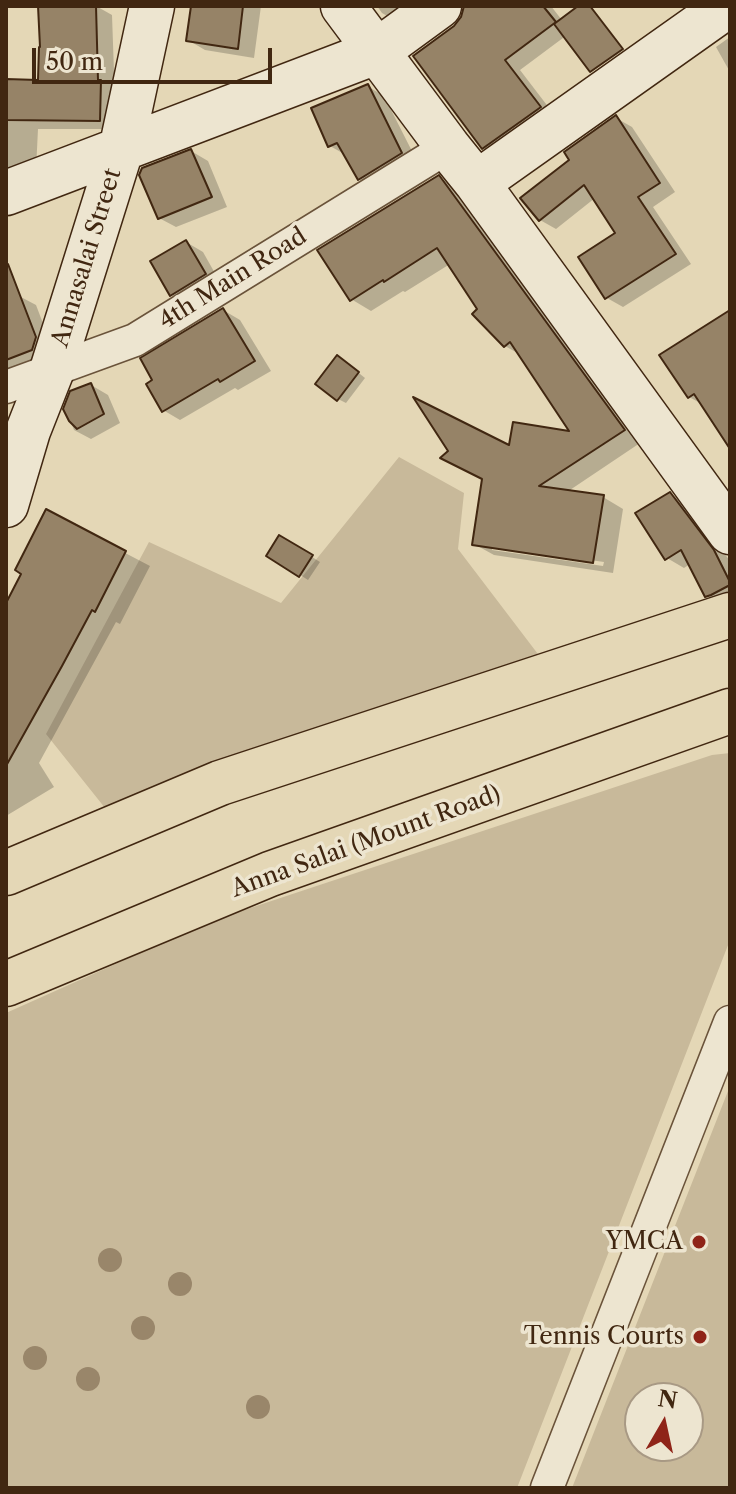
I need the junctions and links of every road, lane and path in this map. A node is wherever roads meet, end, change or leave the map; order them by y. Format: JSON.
{"nodes":[{"id":1,"x":152,"y":6,"type":"edge"},
{"id":2,"x":343,"y":6,"type":"edge"},
{"id":3,"x":439,"y":6,"type":"edge"},
{"id":4,"x":727,"y":6,"type":"edge"},
{"id":5,"x":376,"y":52,"type":"junction"},
{"id":6,"x":448,"y":147,"type":"junction"},
{"id":7,"x":121,"y":150,"type":"junction"},
{"id":8,"x":477,"y":183,"type":"junction"},
{"id":9,"x":6,"y":193,"type":"edge"},
{"id":10,"x":52,"y":370,"type":"junction"},
{"id":11,"x":6,"y":387,"type":"edge"},
{"id":12,"x":6,"y":505,"type":"edge"},
{"id":13,"x":730,"y":532,"type":"edge"},
{"id":14,"x":730,"y":615,"type":"edge"},
{"id":15,"x":730,"y":711,"type":"edge"},
{"id":16,"x":6,"y":873,"type":"edge"},
{"id":17,"x":6,"y":984,"type":"edge"},
{"id":18,"x":730,"y":1022,"type":"edge"},
{"id":19,"x":547,"y":1488,"type":"edge"}],
"edges":[{"from":1,"to":7,"type":"street","name":"Annasalai Street"},
{"from":2,"to":5,"type":"street"},
{"from":3,"to":5,"type":"street"},
{"from":4,"to":8,"type":"street"},
{"from":5,"to":6,"type":"street"},
{"from":5,"to":7,"type":"street"},
{"from":6,"to":8,"type":"street"},
{"from":6,"to":10,"type":"street","name":"4th Main Road"},
{"from":7,"to":9,"type":"street"},
{"from":7,"to":10,"type":"street","name":"Annasalai Street"},
{"from":8,"to":13,"type":"street"},
{"from":10,"to":11,"type":"street","name":"4th Main Road"},
{"from":10,"to":12,"type":"street","name":"Annasalai Street"},
{"from":14,"to":16,"type":"main road"},
{"from":15,"to":17,"type":"main road","name":"Anna Salai (Mount Road)"},
{"from":18,"to":19,"type":"street"}]}
